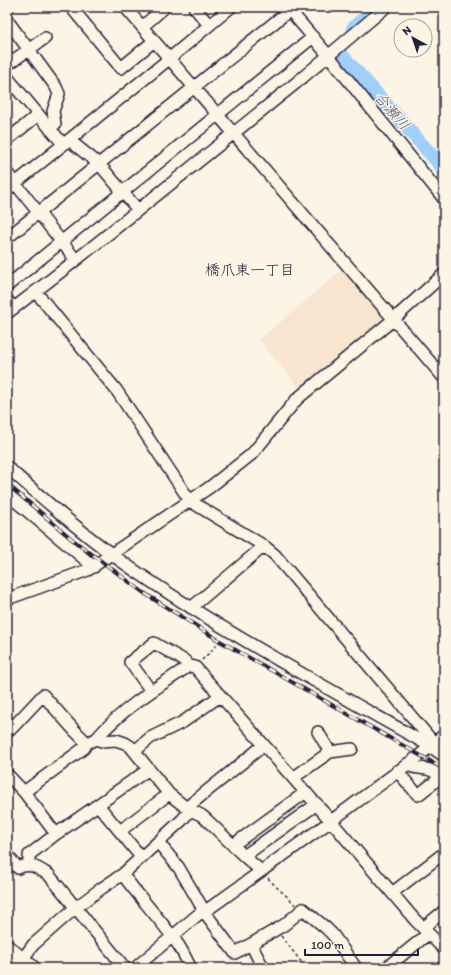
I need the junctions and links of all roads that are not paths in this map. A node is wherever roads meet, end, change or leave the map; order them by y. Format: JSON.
{"nodes":[{"id":1,"x":71,"y":7,"type":"edge"},
{"id":2,"x":165,"y":7,"type":"edge"},
{"id":3,"x":194,"y":7,"type":"edge"},
{"id":4,"x":231,"y":7,"type":"edge"},
{"id":5,"x":386,"y":7,"type":"edge"},
{"id":6,"x":128,"y":8,"type":"edge"},
{"id":7,"x":288,"y":8,"type":"edge"},
{"id":8,"x":7,"y":20,"type":"edge"},
{"id":9,"x":209,"y":25,"type":"junction"},
{"id":10,"x":142,"y":27,"type":"junction"},
{"id":11,"x":313,"y":37,"type":"junction"},
{"id":12,"x":45,"y":38,"type":"dead end"},
{"id":13,"x":154,"y":41,"type":"junction"},
{"id":14,"x":28,"y":50,"type":"junction"},
{"id":15,"x":328,"y":55,"type":"junction"},
{"id":16,"x":169,"y":59,"type":"junction"},
{"id":17,"x":7,"y":65,"type":"edge"},
{"id":18,"x":7,"y":77,"type":"edge"},
{"id":19,"x":194,"y":87,"type":"junction"},
{"id":20,"x":11,"y":89,"type":"edge"},
{"id":21,"x":38,"y":115,"type":"junction"},
{"id":22,"x":218,"y":115,"type":"junction"},
{"id":23,"x":50,"y":129,"type":"junction"},
{"id":24,"x":233,"y":133,"type":"junction"},
{"id":25,"x":7,"y":140,"type":"edge"},
{"id":26,"x":66,"y":142,"type":"junction"},
{"id":27,"x":99,"y":164,"type":"junction"},
{"id":28,"x":7,"y":173,"type":"edge"},
{"id":29,"x":11,"y":186,"type":"edge"},
{"id":30,"x":122,"y":192,"type":"junction"},
{"id":31,"x":444,"y":199,"type":"edge"},
{"id":32,"x":138,"y":210,"type":"junction"},
{"id":33,"x":39,"y":212,"type":"junction"},
{"id":34,"x":7,"y":238,"type":"edge"},
{"id":35,"x":62,"y":242,"type":"junction"},
{"id":36,"x":76,"y":260,"type":"junction"},
{"id":37,"x":444,"y":274,"type":"edge"},
{"id":38,"x":7,"y":286,"type":"edge"},
{"id":39,"x":36,"y":292,"type":"junction"},
{"id":40,"x":9,"y":307,"type":"edge"},
{"id":41,"x":394,"y":319,"type":"junction"},
{"id":42,"x":444,"y":378,"type":"edge"},
{"id":43,"x":7,"y":467,"type":"edge"},
{"id":44,"x":7,"y":494,"type":"edge"},
{"id":45,"x":190,"y":500,"type":"junction"},
{"id":46,"x":264,"y":546,"type":"junction"},
{"id":47,"x":113,"y":555,"type":"junction"},
{"id":48,"x":94,"y":567,"type":"junction"},
{"id":49,"x":7,"y":599,"type":"edge"},
{"id":50,"x":191,"y":608,"type":"junction"},
{"id":51,"x":192,"y":666,"type":"junction"},
{"id":52,"x":151,"y":691,"type":"junction"},
{"id":53,"x":220,"y":696,"type":"junction"},
{"id":54,"x":9,"y":727,"type":"edge"},
{"id":55,"x":318,"y":732,"type":"dead end"},
{"id":56,"x":444,"y":735,"type":"edge"},
{"id":57,"x":91,"y":741,"type":"junction"},
{"id":58,"x":264,"y":745,"type":"junction"},
{"id":59,"x":432,"y":745,"type":"junction"},
{"id":60,"x":352,"y":749,"type":"dead end"},
{"id":61,"x":135,"y":751,"type":"junction"},
{"id":62,"x":330,"y":752,"type":"junction"},
{"id":63,"x":444,"y":756,"type":"edge"},
{"id":64,"x":407,"y":764,"type":"junction"},
{"id":65,"x":149,"y":769,"type":"junction"},
{"id":66,"x":397,"y":771,"type":"junction"},
{"id":67,"x":7,"y":774,"type":"edge"},
{"id":68,"x":293,"y":778,"type":"junction"},
{"id":69,"x":24,"y":792,"type":"junction"},
{"id":70,"x":306,"y":792,"type":"junction"},
{"id":71,"x":170,"y":794,"type":"junction"},
{"id":72,"x":316,"y":804,"type":"junction"},
{"id":73,"x":98,"y":805,"type":"junction"},
{"id":74,"x":188,"y":808,"type":"junction"},
{"id":75,"x":331,"y":821,"type":"junction"},
{"id":76,"x":120,"y":831,"type":"junction"},
{"id":77,"x":56,"y":834,"type":"junction"},
{"id":78,"x":158,"y":842,"type":"junction"},
{"id":79,"x":233,"y":845,"type":"junction"},
{"id":80,"x":444,"y":853,"type":"edge"},
{"id":81,"x":7,"y":855,"type":"edge"},
{"id":82,"x":244,"y":856,"type":"junction"},
{"id":83,"x":141,"y":858,"type":"junction"},
{"id":84,"x":29,"y":865,"type":"junction"},
{"id":85,"x":262,"y":871,"type":"junction"},
{"id":86,"x":123,"y":874,"type":"junction"},
{"id":87,"x":392,"y":892,"type":"junction"},
{"id":88,"x":75,"y":908,"type":"junction"},
{"id":89,"x":204,"y":911,"type":"junction"},
{"id":90,"x":444,"y":911,"type":"edge"},
{"id":91,"x":426,"y":931,"type":"junction"},
{"id":92,"x":172,"y":937,"type":"junction"},
{"id":93,"x":251,"y":944,"type":"junction"},
{"id":94,"x":7,"y":947,"type":"edge"},
{"id":95,"x":444,"y":949,"type":"edge"},
{"id":96,"x":24,"y":965,"type":"edge"},
{"id":97,"x":125,"y":968,"type":"edge"},
{"id":98,"x":135,"y":968,"type":"edge"},
{"id":99,"x":191,"y":968,"type":"edge"},
{"id":100,"x":264,"y":968,"type":"edge"},
{"id":101,"x":356,"y":968,"type":"edge"},
{"id":102,"x":386,"y":968,"type":"edge"}],
"edges":[{"from":1,"to":13,"type":"street"},
{"from":2,"to":10,"type":"street"},
{"from":3,"to":9,"type":"street"},
{"from":4,"to":9,"type":"street"},
{"from":5,"to":15,"type":"street"},
{"from":6,"to":10,"type":"street"},
{"from":7,"to":11,"type":"street"},
{"from":7,"to":19,"type":"street"},
{"from":8,"to":14,"type":"street"},
{"from":9,"to":16,"type":"street"},
{"from":10,"to":13,"type":"street"},
{"from":11,"to":15,"type":"street"},
{"from":11,"to":22,"type":"street"},
{"from":12,"to":14,"type":"street"},
{"from":13,"to":16,"type":"street"},
{"from":14,"to":17,"type":"street"},
{"from":14,"to":23,"type":"street"},
{"from":15,"to":24,"type":"street"},
{"from":15,"to":31,"type":"street"},
{"from":16,"to":19,"type":"street"},
{"from":16,"to":26,"type":"street"},
{"from":18,"to":20,"type":"street"},
{"from":19,"to":22,"type":"street"},
{"from":19,"to":27,"type":"street"},
{"from":20,"to":21,"type":"street"},
{"from":21,"to":23,"type":"street"},
{"from":21,"to":25,"type":"street"},
{"from":22,"to":24,"type":"street"},
{"from":22,"to":30,"type":"street"},
{"from":23,"to":26,"type":"street"},
{"from":24,"to":32,"type":"street"},
{"from":24,"to":41,"type":"street"},
{"from":26,"to":27,"type":"street"},
{"from":26,"to":29,"type":"street"},
{"from":27,"to":30,"type":"street"},
{"from":27,"to":33,"type":"street"},
{"from":28,"to":29,"type":"street"},
{"from":29,"to":33,"type":"street"},
{"from":30,"to":32,"type":"street"},
{"from":30,"to":35,"type":"street"},
{"from":32,"to":36,"type":"street"},
{"from":33,"to":34,"type":"street"},
{"from":33,"to":35,"type":"street"},
{"from":35,"to":36,"type":"street"},
{"from":35,"to":38,"type":"street"},
{"from":36,"to":39,"type":"street"},
{"from":37,"to":41,"type":"street"},
{"from":39,"to":40,"type":"street"},
{"from":39,"to":45,"type":"street"},
{"from":41,"to":42,"type":"street"},
{"from":41,"to":45,"type":"street"},
{"from":43,"to":47,"type":"street"},
{"from":44,"to":48,"type":"street"},
{"from":45,"to":46,"type":"street"},
{"from":45,"to":47,"type":"street"},
{"from":46,"to":50,"type":"street"},
{"from":46,"to":59,"type":"street"},
{"from":47,"to":48,"type":"street"},
{"from":47,"to":50,"type":"street"},
{"from":48,"to":49,"type":"street"},
{"from":50,"to":59,"type":"street"},
{"from":51,"to":52,"type":"street"},
{"from":51,"to":52,"type":"street"},
{"from":51,"to":53,"type":"street"},
{"from":52,"to":57,"type":"street"},
{"from":53,"to":58,"type":"street"},
{"from":53,"to":61,"type":"street"},
{"from":54,"to":57,"type":"street"},
{"from":55,"to":62,"type":"street"},
{"from":56,"to":59,"type":"street"},
{"from":57,"to":61,"type":"street"},
{"from":57,"to":69,"type":"street"},
{"from":58,"to":68,"type":"street"},
{"from":58,"to":74,"type":"street"},
{"from":59,"to":63,"type":"street"},
{"from":59,"to":64,"type":"street"},
{"from":60,"to":62,"type":"street"},
{"from":61,"to":65,"type":"street"},
{"from":62,"to":68,"type":"street"},
{"from":64,"to":66,"type":"street"},
{"from":64,"to":66,"type":"street"},
{"from":65,"to":71,"type":"street"},
{"from":65,"to":73,"type":"street"},
{"from":66,"to":75,"type":"street"},
{"from":67,"to":69,"type":"street"},
{"from":68,"to":70,"type":"street"},
{"from":69,"to":77,"type":"street"},
{"from":70,"to":72,"type":"street"},
{"from":70,"to":79,"type":"street"},
{"from":71,"to":74,"type":"street"},
{"from":71,"to":76,"type":"street"},
{"from":72,"to":75,"type":"street"},
{"from":72,"to":82,"type":"street"},
{"from":73,"to":76,"type":"street"},
{"from":73,"to":77,"type":"street"},
{"from":74,"to":78,"type":"street"},
{"from":74,"to":79,"type":"street"},
{"from":75,"to":85,"type":"street"},
{"from":75,"to":87,"type":"street"},
{"from":76,"to":83,"type":"street"},
{"from":77,"to":84,"type":"street"},
{"from":78,"to":83,"type":"street"},
{"from":78,"to":89,"type":"street"},
{"from":79,"to":82,"type":"street"},
{"from":80,"to":87,"type":"street"},
{"from":81,"to":84,"type":"street"},
{"from":82,"to":85,"type":"street"},
{"from":83,"to":86,"type":"street"},
{"from":84,"to":88,"type":"street"},
{"from":85,"to":89,"type":"street"},
{"from":86,"to":88,"type":"street"},
{"from":86,"to":92,"type":"street"},
{"from":87,"to":91,"type":"street"},
{"from":88,"to":96,"type":"street"},
{"from":88,"to":97,"type":"street"},
{"from":89,"to":92,"type":"street"},
{"from":89,"to":93,"type":"street"},
{"from":90,"to":91,"type":"street"},
{"from":91,"to":95,"type":"street"},
{"from":91,"to":102,"type":"street"},
{"from":92,"to":98,"type":"street"},
{"from":92,"to":99,"type":"street"},
{"from":93,"to":100,"type":"street"},
{"from":93,"to":101,"type":"street"},
{"from":94,"to":96,"type":"main road"}]}
